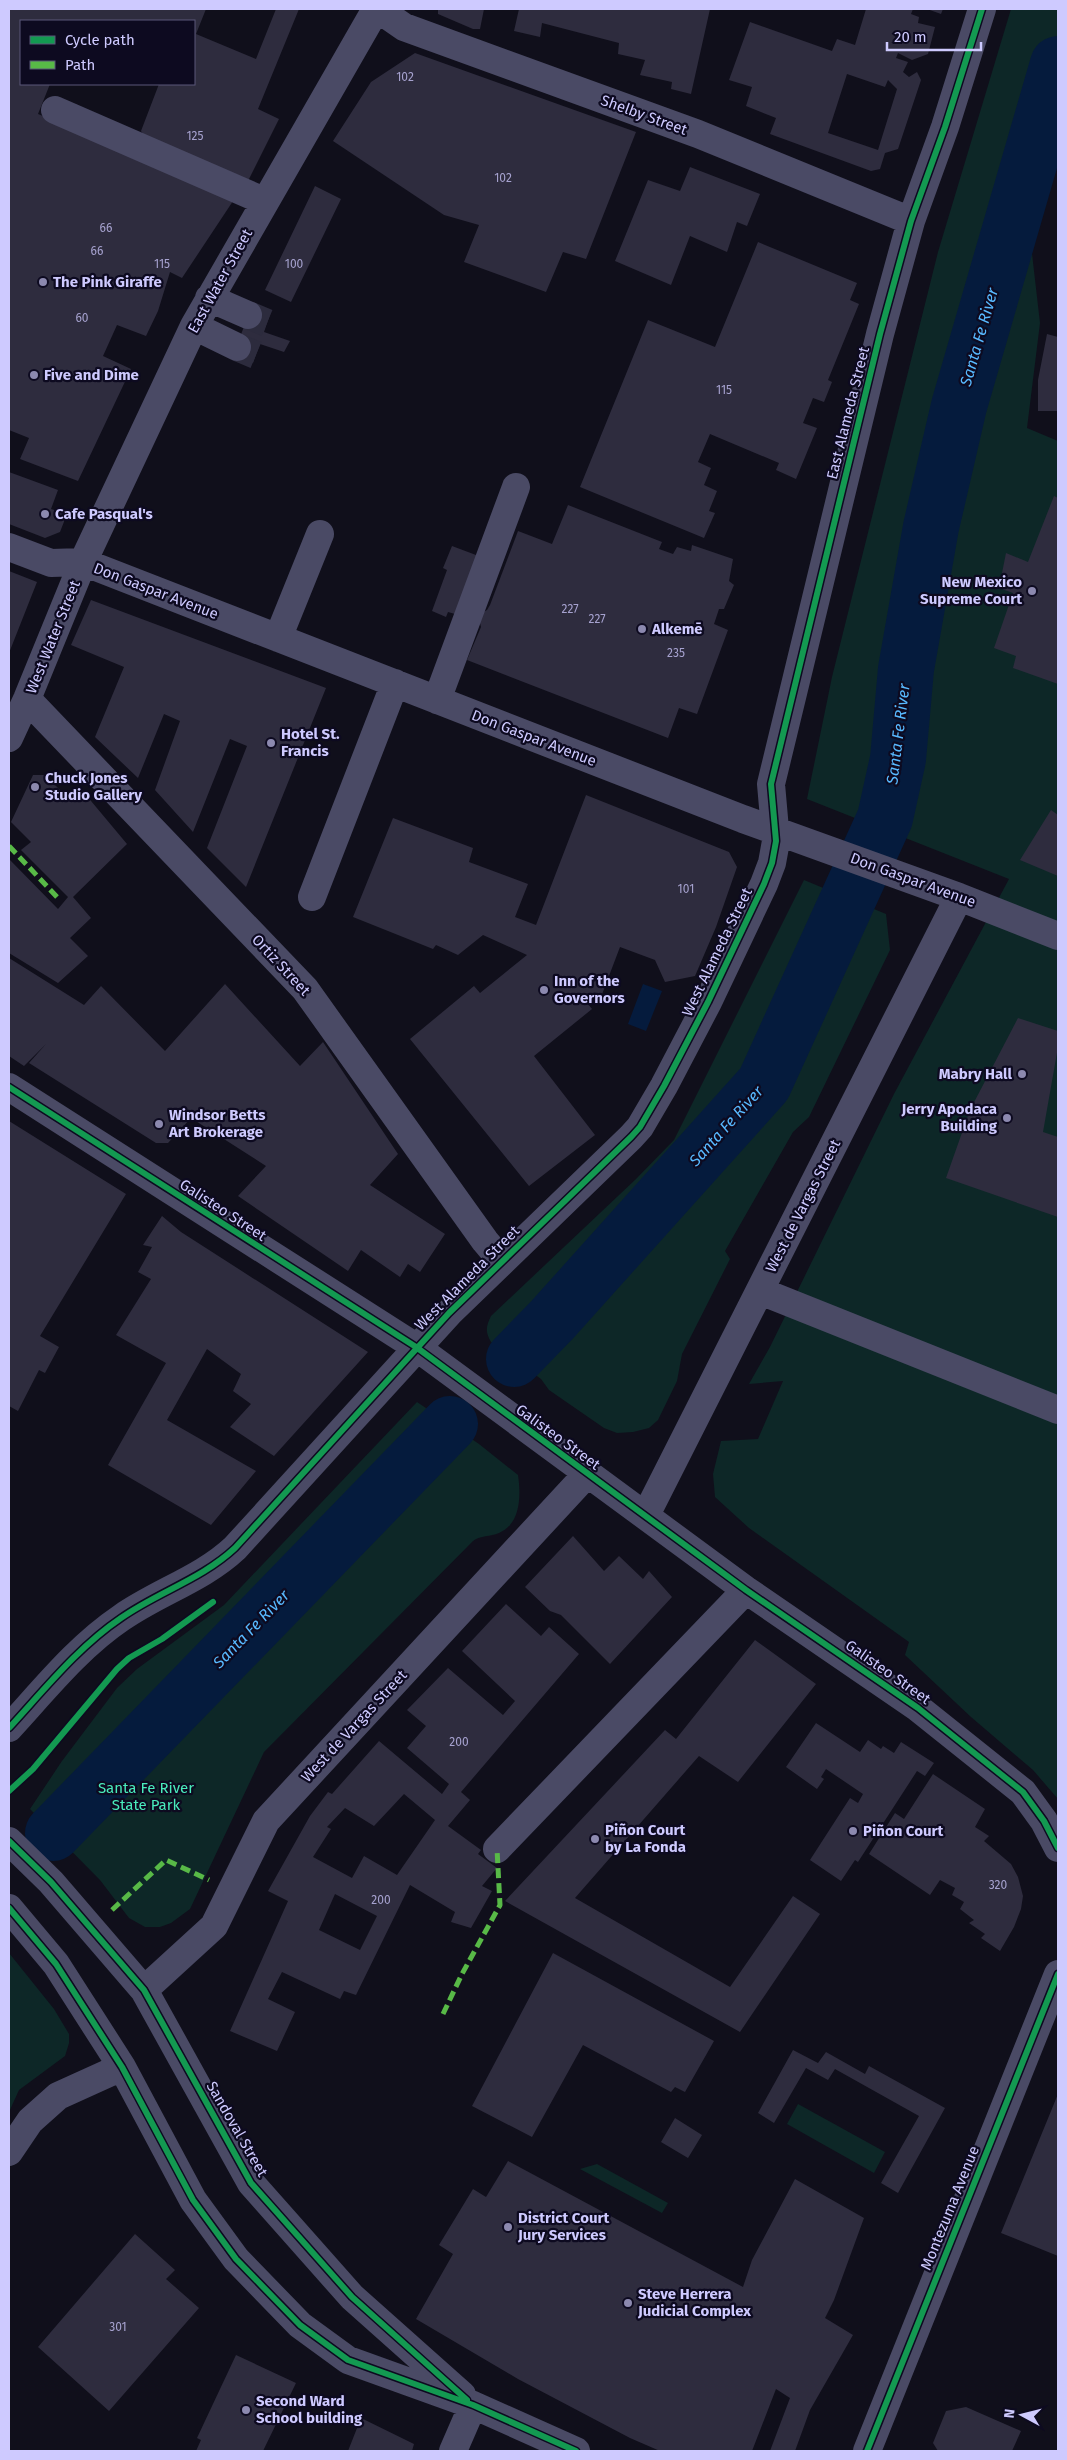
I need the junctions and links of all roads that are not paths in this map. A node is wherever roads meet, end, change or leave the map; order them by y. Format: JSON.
{"nodes":[{"id":1,"x":377,"y":9,"type":"edge"},
{"id":2,"x":982,"y":9,"type":"edge"},
{"id":3,"x":55,"y":110,"type":"dead end"},
{"id":4,"x":264,"y":201,"type":"junction"},
{"id":5,"x":911,"y":221,"type":"junction"},
{"id":6,"x":209,"y":298,"type":"junction"},
{"id":7,"x":248,"y":316,"type":"tunnel mouth"},
{"id":8,"x":194,"y":326,"type":"junction"},
{"id":9,"x":236,"y":348,"type":"tunnel mouth"},
{"id":10,"x":516,"y":487,"type":"dead end"},
{"id":11,"x":320,"y":534,"type":"dead end"},
{"id":12,"x":9,"y":547,"type":"edge"},
{"id":13,"x":83,"y":562,"type":"junction"},
{"id":14,"x":278,"y":638,"type":"junction"},
{"id":15,"x":394,"y":684,"type":"junction"},
{"id":16,"x":437,"y":700,"type":"junction"},
{"id":17,"x":15,"y":719,"type":"edge"},
{"id":18,"x":776,"y":830,"type":"junction"},
{"id":19,"x":959,"y":896,"type":"junction"},
{"id":20,"x":312,"y":897,"type":"dead end"},
{"id":21,"x":1058,"y":936,"type":"edge"},
{"id":22,"x":9,"y":1087,"type":"edge"},
{"id":23,"x":502,"y":1260,"type":"junction"},
{"id":24,"x":760,"y":1291,"type":"junction"},
{"id":25,"x":416,"y":1347,"type":"junction"},
{"id":26,"x":1058,"y":1410,"type":"edge"},
{"id":27,"x":587,"y":1474,"type":"junction"},
{"id":28,"x":646,"y":1515,"type":"junction"},
{"id":29,"x":746,"y":1590,"type":"junction"},
{"id":30,"x":9,"y":1728,"type":"edge"},
{"id":31,"x":9,"y":1841,"type":"edge"},
{"id":32,"x":1058,"y":1848,"type":"edge"},
{"id":33,"x":497,"y":1849,"type":"dead end"},
{"id":34,"x":14,"y":1913,"type":"edge"},
{"id":35,"x":1058,"y":1974,"type":"edge"},
{"id":36,"x":144,"y":1990,"type":"junction"},
{"id":37,"x":122,"y":2067,"type":"junction"},
{"id":38,"x":9,"y":2152,"type":"edge"},
{"id":39,"x":473,"y":2405,"type":"junction"},
{"id":40,"x":452,"y":2451,"type":"edge"},
{"id":41,"x":576,"y":2451,"type":"edge"},
{"id":42,"x":867,"y":2451,"type":"edge"}],
"edges":[{"from":1,"to":4,"type":"street","name":"East Water Street"},
{"from":1,"to":5,"type":"street","name":"Shelby Street"},
{"from":2,"to":5,"type":"street","name":"East Alameda Street"},
{"from":3,"to":4,"type":"street"},
{"from":4,"to":6,"type":"street","name":"East Water Street"},
{"from":5,"to":18,"type":"street","name":"East Alameda Street"},
{"from":6,"to":7,"type":"street"},
{"from":6,"to":8,"type":"street","name":"East Water Street"},
{"from":8,"to":9,"type":"street"},
{"from":8,"to":13,"type":"street","name":"East Water Street"},
{"from":10,"to":16,"type":"street"},
{"from":11,"to":14,"type":"street"},
{"from":12,"to":13,"type":"street","name":"Don Gaspar Avenue"},
{"from":13,"to":14,"type":"street","name":"Don Gaspar Avenue"},
{"from":13,"to":17,"type":"street","name":"West Water Street"},
{"from":14,"to":15,"type":"street","name":"Don Gaspar Avenue"},
{"from":15,"to":16,"type":"street","name":"Don Gaspar Avenue"},
{"from":15,"to":20,"type":"street"},
{"from":16,"to":18,"type":"street","name":"Don Gaspar Avenue"},
{"from":17,"to":23,"type":"street","name":"Ortiz Street"},
{"from":18,"to":19,"type":"street","name":"Don Gaspar Avenue"},
{"from":18,"to":23,"type":"street","name":"West Alameda Street"},
{"from":19,"to":21,"type":"street","name":"Don Gaspar Avenue"},
{"from":19,"to":24,"type":"street","name":"West de Vargas Street"},
{"from":22,"to":25,"type":"street","name":"Galisteo Street"},
{"from":23,"to":25,"type":"street","name":"West Alameda Street"},
{"from":24,"to":26,"type":"street"},
{"from":24,"to":28,"type":"street","name":"West de Vargas Street"},
{"from":25,"to":27,"type":"street","name":"Galisteo Street"},
{"from":25,"to":30,"type":"street","name":"West Alameda Street"},
{"from":27,"to":28,"type":"street","name":"Galisteo Street"},
{"from":27,"to":36,"type":"street","name":"West de Vargas Street"},
{"from":28,"to":29,"type":"street","name":"Galisteo Street"},
{"from":29,"to":32,"type":"street","name":"Galisteo Street"},
{"from":29,"to":33,"type":"street"},
{"from":31,"to":36,"type":"street","name":"Sandoval Street"},
{"from":34,"to":37,"type":"street","name":"Sandoval Street"},
{"from":35,"to":42,"type":"street","name":"Montezuma Avenue"},
{"from":36,"to":39,"type":"street","name":"Sandoval Street"},
{"from":37,"to":38,"type":"street"},
{"from":37,"to":39,"type":"street","name":"Sandoval Street"},
{"from":39,"to":40,"type":"street"},
{"from":39,"to":41,"type":"street","name":"Sandoval Street"}]}
